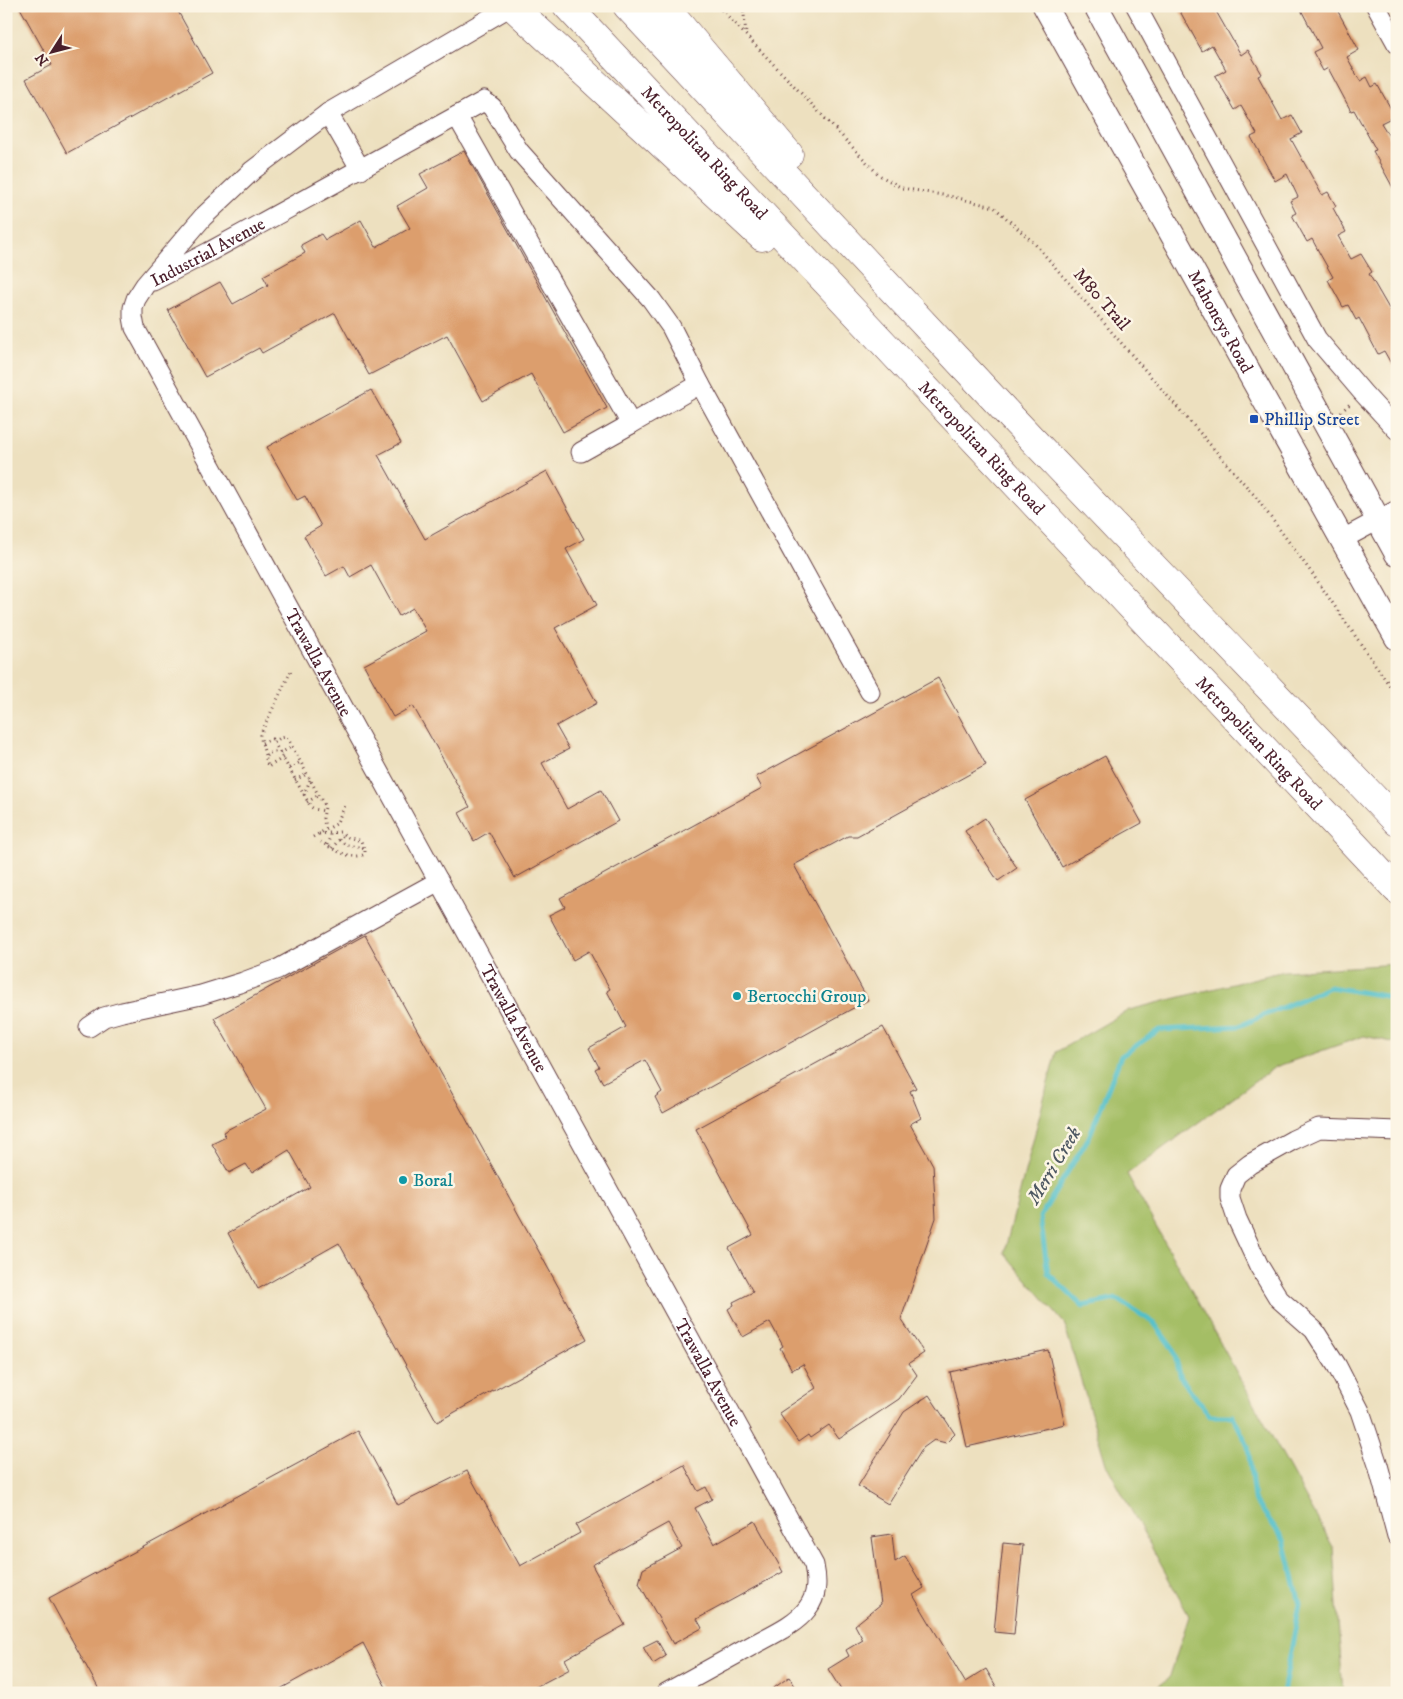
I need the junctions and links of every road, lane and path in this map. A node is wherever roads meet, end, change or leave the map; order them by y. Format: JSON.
{"nodes":[{"id":1,"x":511,"y":6,"type":"edge"},
{"id":2,"x":567,"y":6,"type":"edge"},
{"id":3,"x":627,"y":6,"type":"edge"},
{"id":4,"x":664,"y":6,"type":"edge"},
{"id":5,"x":718,"y":6,"type":"edge"},
{"id":6,"x":743,"y":6,"type":"edge"},
{"id":7,"x":1045,"y":6,"type":"edge"},
{"id":8,"x":1096,"y":6,"type":"edge"},
{"id":9,"x":1136,"y":6,"type":"edge"},
{"id":10,"x":1376,"y":6,"type":"edge"},
{"id":11,"x":746,"y":34,"type":"junction"},
{"id":12,"x":1397,"y":44,"type":"edge"},
{"id":13,"x":328,"y":113,"type":"junction"},
{"id":14,"x":457,"y":116,"type":"junction"},
{"id":15,"x":361,"y":170,"type":"junction"},
{"id":16,"x":145,"y":284,"type":"junction"},
{"id":17,"x":700,"y":384,"type":"junction"},
{"id":18,"x":942,"y":405,"type":"junction"},
{"id":19,"x":1011,"y":417,"type":"junction"},
{"id":20,"x":631,"y":424,"type":"junction"},
{"id":21,"x":1397,"y":430,"type":"edge"},
{"id":22,"x":581,"y":452,"type":"dead end"},
{"id":23,"x":1387,"y":515,"type":"edge"},
{"id":24,"x":1341,"y":540,"type":"junction"},
{"id":25,"x":1397,"y":554,"type":"edge"},
{"id":26,"x":1397,"y":638,"type":"edge"},
{"id":27,"x":292,"y":669,"type":"dead end"},
{"id":28,"x":870,"y":692,"type":"dead end"},
{"id":29,"x":1397,"y":696,"type":"edge"},
{"id":30,"x":274,"y":742,"type":"junction"},
{"id":31,"x":262,"y":743,"type":"junction"},
{"id":32,"x":292,"y":747,"type":"junction"},
{"id":33,"x":280,"y":752,"type":"junction"},
{"id":34,"x":266,"y":756,"type":"junction"},
{"id":35,"x":283,"y":758,"type":"junction"},
{"id":36,"x":301,"y":762,"type":"junction"},
{"id":37,"x":289,"y":768,"type":"junction"},
{"id":38,"x":307,"y":774,"type":"junction"},
{"id":39,"x":295,"y":780,"type":"junction"},
{"id":40,"x":310,"y":780,"type":"junction"},
{"id":41,"x":318,"y":795,"type":"junction"},
{"id":42,"x":304,"y":796,"type":"junction"},
{"id":43,"x":307,"y":802,"type":"junction"},
{"id":44,"x":345,"y":806,"type":"dead end"},
{"id":45,"x":325,"y":811,"type":"junction"},
{"id":46,"x":1397,"y":822,"type":"edge"},
{"id":47,"x":328,"y":830,"type":"junction"},
{"id":48,"x":343,"y":834,"type":"junction"},
{"id":49,"x":313,"y":837,"type":"dead end"},
{"id":50,"x":339,"y":840,"type":"junction"},
{"id":51,"x":321,"y":842,"type":"dead end"},
{"id":52,"x":327,"y":845,"type":"junction"},
{"id":53,"x":350,"y":845,"type":"junction"},
{"id":54,"x":332,"y":848,"type":"junction"},
{"id":55,"x":364,"y":848,"type":"junction"},
{"id":56,"x":348,"y":854,"type":"junction"},
{"id":57,"x":439,"y":881,"type":"junction"},
{"id":58,"x":1397,"y":890,"type":"edge"},
{"id":59,"x":89,"y":1027,"type":"dead end"},
{"id":60,"x":1397,"y":1130,"type":"edge"},
{"id":61,"x":1397,"y":1536,"type":"edge"},
{"id":62,"x":666,"y":1693,"type":"edge"}],
"edges":[{"from":1,"to":13,"type":"street","name":"Industrial Avenue"},
{"from":1,"to":18,"type":"highway"},
{"from":2,"to":18,"type":"highway","name":"Metropolitan Ring Road"},
{"from":3,"to":19,"type":"highway"},
{"from":4,"to":19,"type":"highway"},
{"from":5,"to":11,"type":"path","name":"M80 Trail"},
{"from":6,"to":11,"type":"path"},
{"from":7,"to":24,"type":"main road","name":"Mahoneys Road"},
{"from":8,"to":23,"type":"main road"},
{"from":9,"to":21,"type":"street"},
{"from":10,"to":12,"type":"street"},
{"from":11,"to":29,"type":"path","name":"M80 Trail"},
{"from":13,"to":15,"type":"street"},
{"from":13,"to":16,"type":"street","name":"Industrial Avenue"},
{"from":14,"to":15,"type":"street","name":"Industrial Avenue"},
{"from":14,"to":17,"type":"street","name":"Industrial Avenue"},
{"from":14,"to":20,"type":"street"},
{"from":15,"to":16,"type":"street","name":"Industrial Avenue"},
{"from":16,"to":57,"type":"street","name":"Trawalla Avenue"},
{"from":17,"to":20,"type":"street"},
{"from":17,"to":28,"type":"street"},
{"from":18,"to":58,"type":"highway","name":"Metropolitan Ring Road"},
{"from":19,"to":46,"type":"highway"},
{"from":20,"to":22,"type":"street"},
{"from":23,"to":24,"type":"street"},
{"from":23,"to":25,"type":"main road"},
{"from":24,"to":26,"type":"main road","name":"Mahoneys Road"},
{"from":27,"to":31,"type":"path"},
{"from":30,"to":31,"type":"path"},
{"from":30,"to":32,"type":"path"},
{"from":30,"to":33,"type":"path"},
{"from":31,"to":34,"type":"path"},
{"from":32,"to":33,"type":"path"},
{"from":32,"to":36,"type":"path"},
{"from":33,"to":34,"type":"path"},
{"from":33,"to":35,"type":"path"},
{"from":34,"to":35,"type":"path"},
{"from":35,"to":37,"type":"path"},
{"from":36,"to":37,"type":"path"},
{"from":36,"to":38,"type":"path"},
{"from":37,"to":39,"type":"path"},
{"from":38,"to":39,"type":"path"},
{"from":38,"to":40,"type":"path"},
{"from":39,"to":42,"type":"path"},
{"from":40,"to":41,"type":"path"},
{"from":40,"to":42,"type":"path"},
{"from":41,"to":43,"type":"path"},
{"from":41,"to":45,"type":"path"},
{"from":42,"to":43,"type":"path"},
{"from":43,"to":45,"type":"path"},
{"from":44,"to":47,"type":"path"},
{"from":45,"to":47,"type":"path"},
{"from":47,"to":48,"type":"path"},
{"from":47,"to":49,"type":"path"},
{"from":47,"to":52,"type":"path"},
{"from":48,"to":50,"type":"path"},
{"from":48,"to":55,"type":"path"},
{"from":50,"to":53,"type":"path"},
{"from":50,"to":54,"type":"path"},
{"from":51,"to":52,"type":"path"},
{"from":52,"to":54,"type":"path"},
{"from":53,"to":55,"type":"path"},
{"from":53,"to":56,"type":"path"},
{"from":54,"to":56,"type":"path"},
{"from":55,"to":56,"type":"path"},
{"from":57,"to":59,"type":"street"},
{"from":57,"to":62,"type":"street","name":"Trawalla Avenue"},
{"from":60,"to":61,"type":"street"}]}
